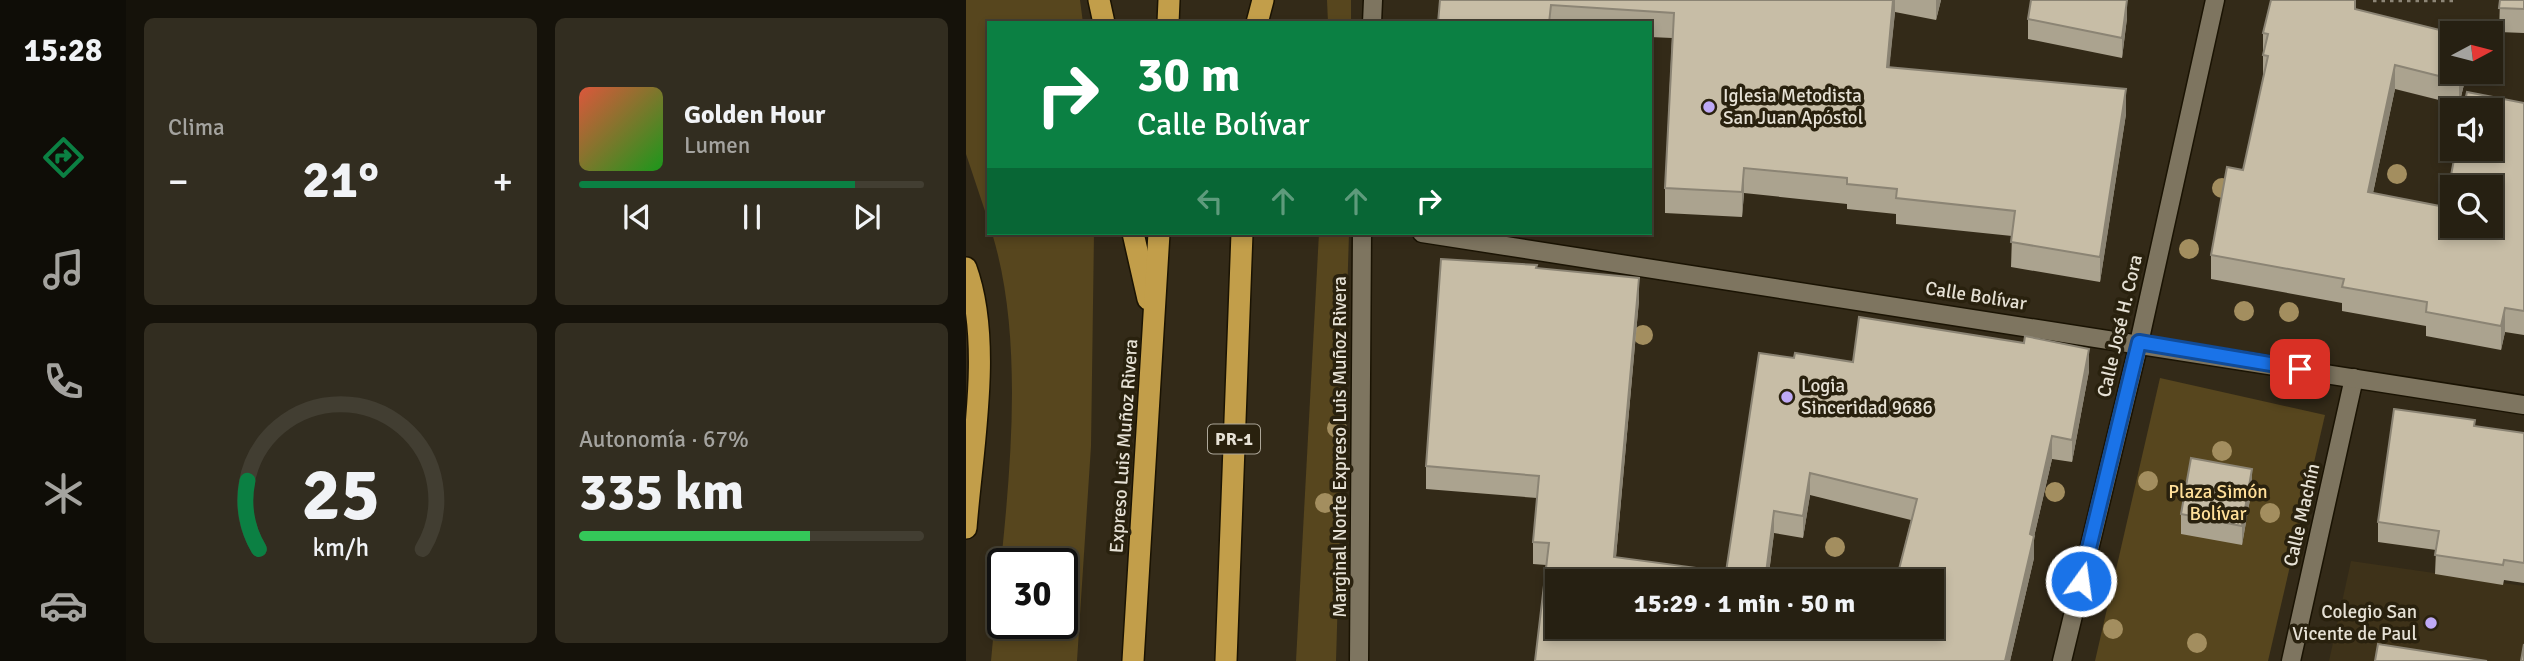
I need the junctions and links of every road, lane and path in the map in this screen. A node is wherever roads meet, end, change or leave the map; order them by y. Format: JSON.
{"nodes":[{"id":1,"x":1099,"y":0,"type":"edge"},
{"id":2,"x":1169,"y":0,"type":"edge"},
{"id":3,"x":1249,"y":0,"type":"edge"},
{"id":4,"x":1262,"y":0,"type":"edge"},
{"id":5,"x":1373,"y":0,"type":"edge"},
{"id":6,"x":2215,"y":0,"type":"edge"},
{"id":7,"x":2373,"y":0,"type":"edge"},
{"id":8,"x":2454,"y":0,"type":"edge"},
{"id":9,"x":1104,"y":21,"type":"edge"},
{"id":10,"x":1168,"y":21,"type":"edge"},
{"id":11,"x":1250,"y":21,"type":"edge"},
{"id":12,"x":1257,"y":21,"type":"edge"},
{"id":13,"x":1372,"y":21,"type":"edge"},
{"id":14,"x":1133,"y":235,"type":"edge"},
{"id":15,"x":1159,"y":235,"type":"edge"},
{"id":16,"x":1242,"y":235,"type":"edge"},
{"id":17,"x":1362,"y":235,"type":"edge"},
{"id":18,"x":1435,"y":235,"type":"edge"},
{"id":19,"x":966,"y":268,"type":"edge"},
{"id":20,"x":1154,"y":326,"type":"junction"},
{"id":21,"x":2139,"y":342,"type":"junction"},
{"id":22,"x":2354,"y":378,"type":"junction"},
{"id":23,"x":2524,"y":405,"type":"edge"},
{"id":24,"x":966,"y":528,"type":"edge"},
{"id":25,"x":1227,"y":653,"type":"edge"},
{"id":26,"x":1133,"y":661,"type":"edge"},
{"id":27,"x":1359,"y":661,"type":"edge"},
{"id":28,"x":2062,"y":661,"type":"edge"},
{"id":29,"x":2291,"y":661,"type":"edge"}],
"edges":[{"from":1,"to":9,"type":"highway"},
{"from":2,"to":10,"type":"highway"},
{"from":3,"to":11,"type":"highway"},
{"from":4,"to":12,"type":"highway"},
{"from":5,"to":13,"type":"street"},
{"from":6,"to":21,"type":"street","name":"Calle José H. Cora"},
{"from":7,"to":8,"type":"path"},
{"from":14,"to":20,"type":"highway"},
{"from":15,"to":20,"type":"highway","name":"Expreso Luis Muñoz Rivera"},
{"from":16,"to":25,"type":"highway","number":"PR-1"},
{"from":17,"to":27,"type":"street","name":"Marginal Norte Expreso Luis Muñoz Rivera"},
{"from":18,"to":21,"type":"street","name":"Calle Bolívar"},
{"from":19,"to":24,"type":"highway"},
{"from":20,"to":26,"type":"highway","name":"Expreso Luis Muñoz Rivera"},
{"from":21,"to":22,"type":"street","name":"Calle Bolívar"},
{"from":21,"to":28,"type":"street","name":"Calle José H. Cora"},
{"from":22,"to":23,"type":"street","name":"Calle Bolívar"},
{"from":22,"to":29,"type":"street","name":"Calle Machín"}]}
